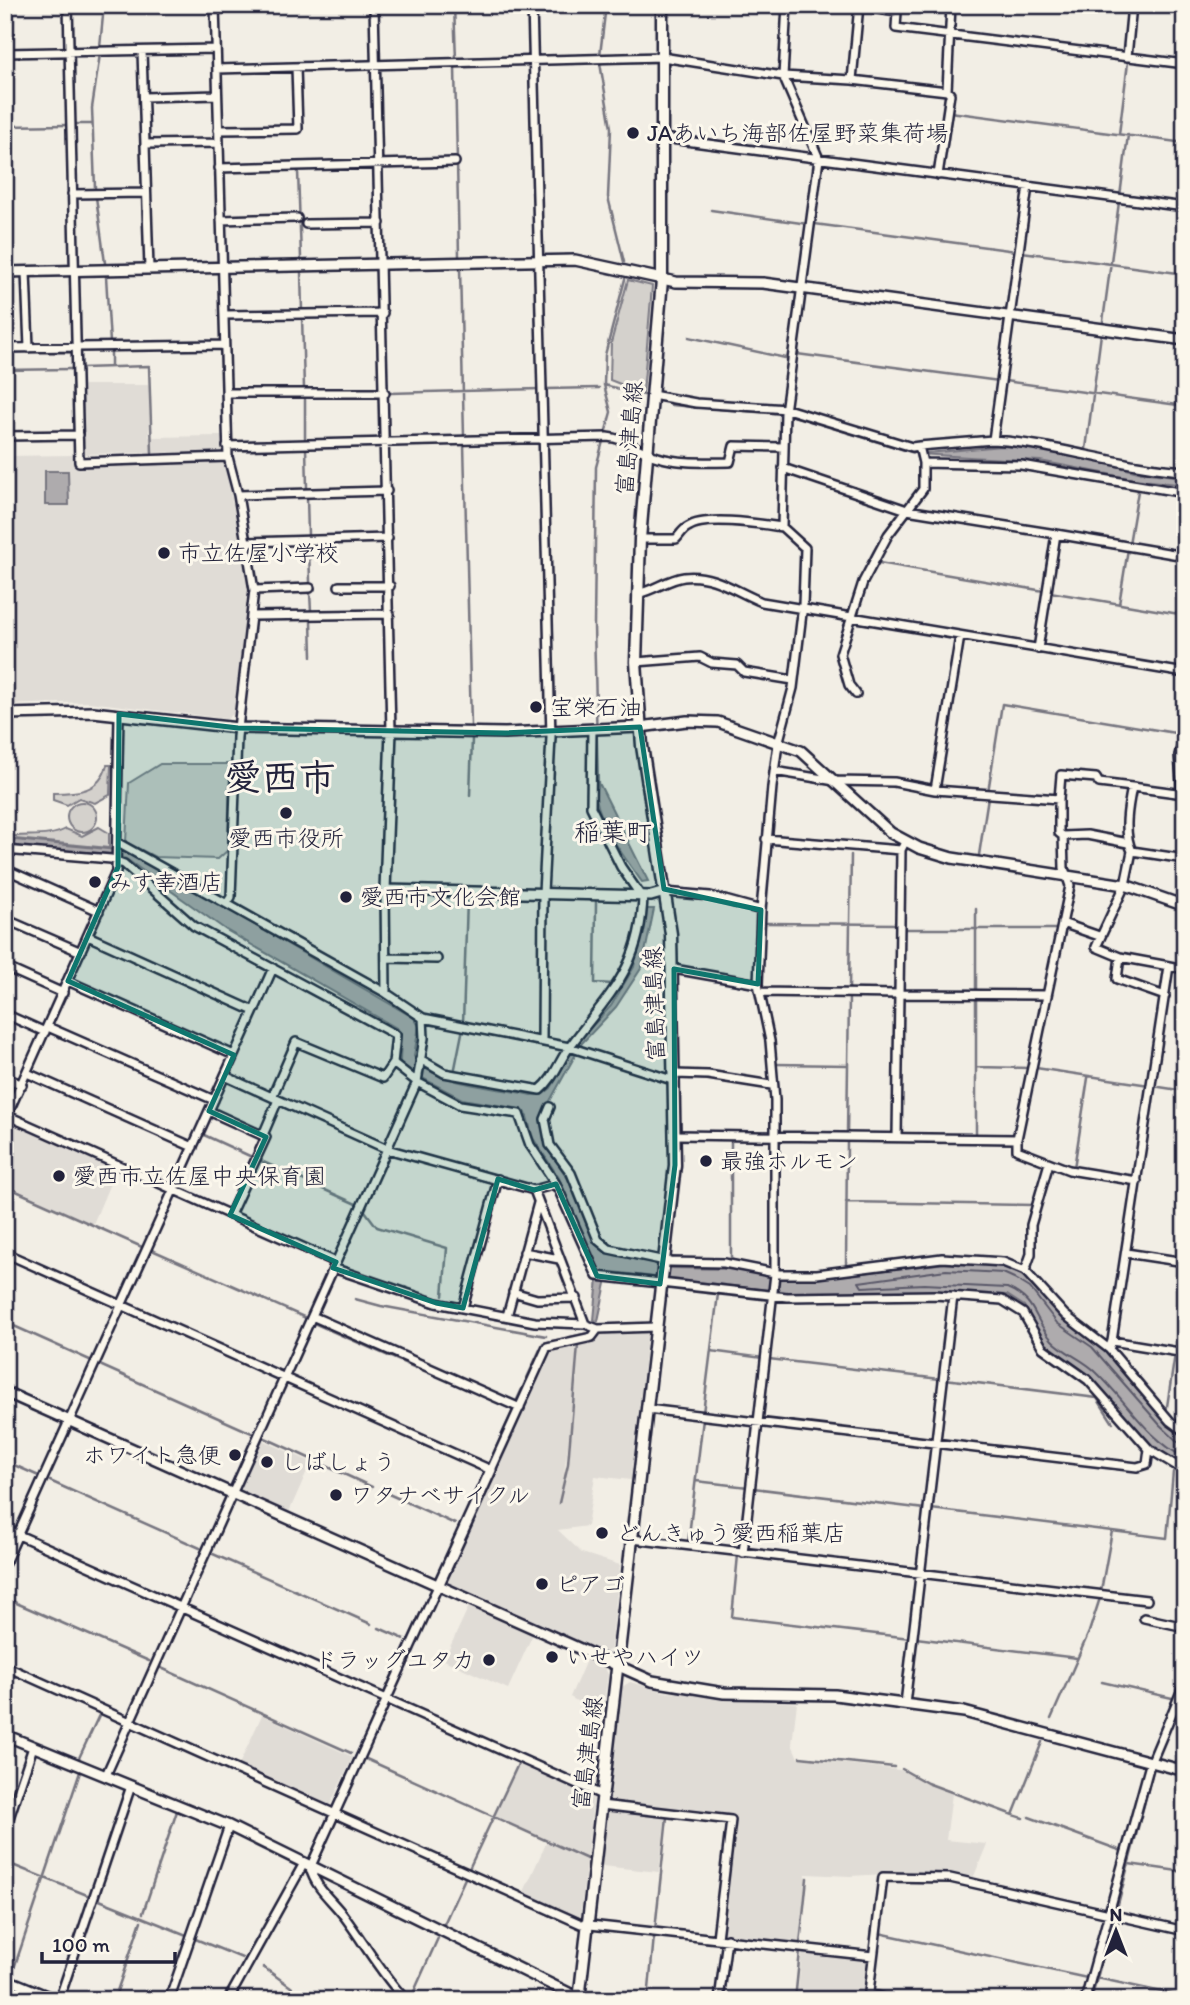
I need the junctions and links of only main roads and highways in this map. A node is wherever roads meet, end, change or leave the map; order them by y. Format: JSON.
{"nodes":[{"id":1,"x":662,"y":5,"type":"edge"},
{"id":2,"x":581,"y":1999,"type":"edge"}],
"edges":[{"from":1,"to":2,"type":"main road","name":"富島津島線"}]}
